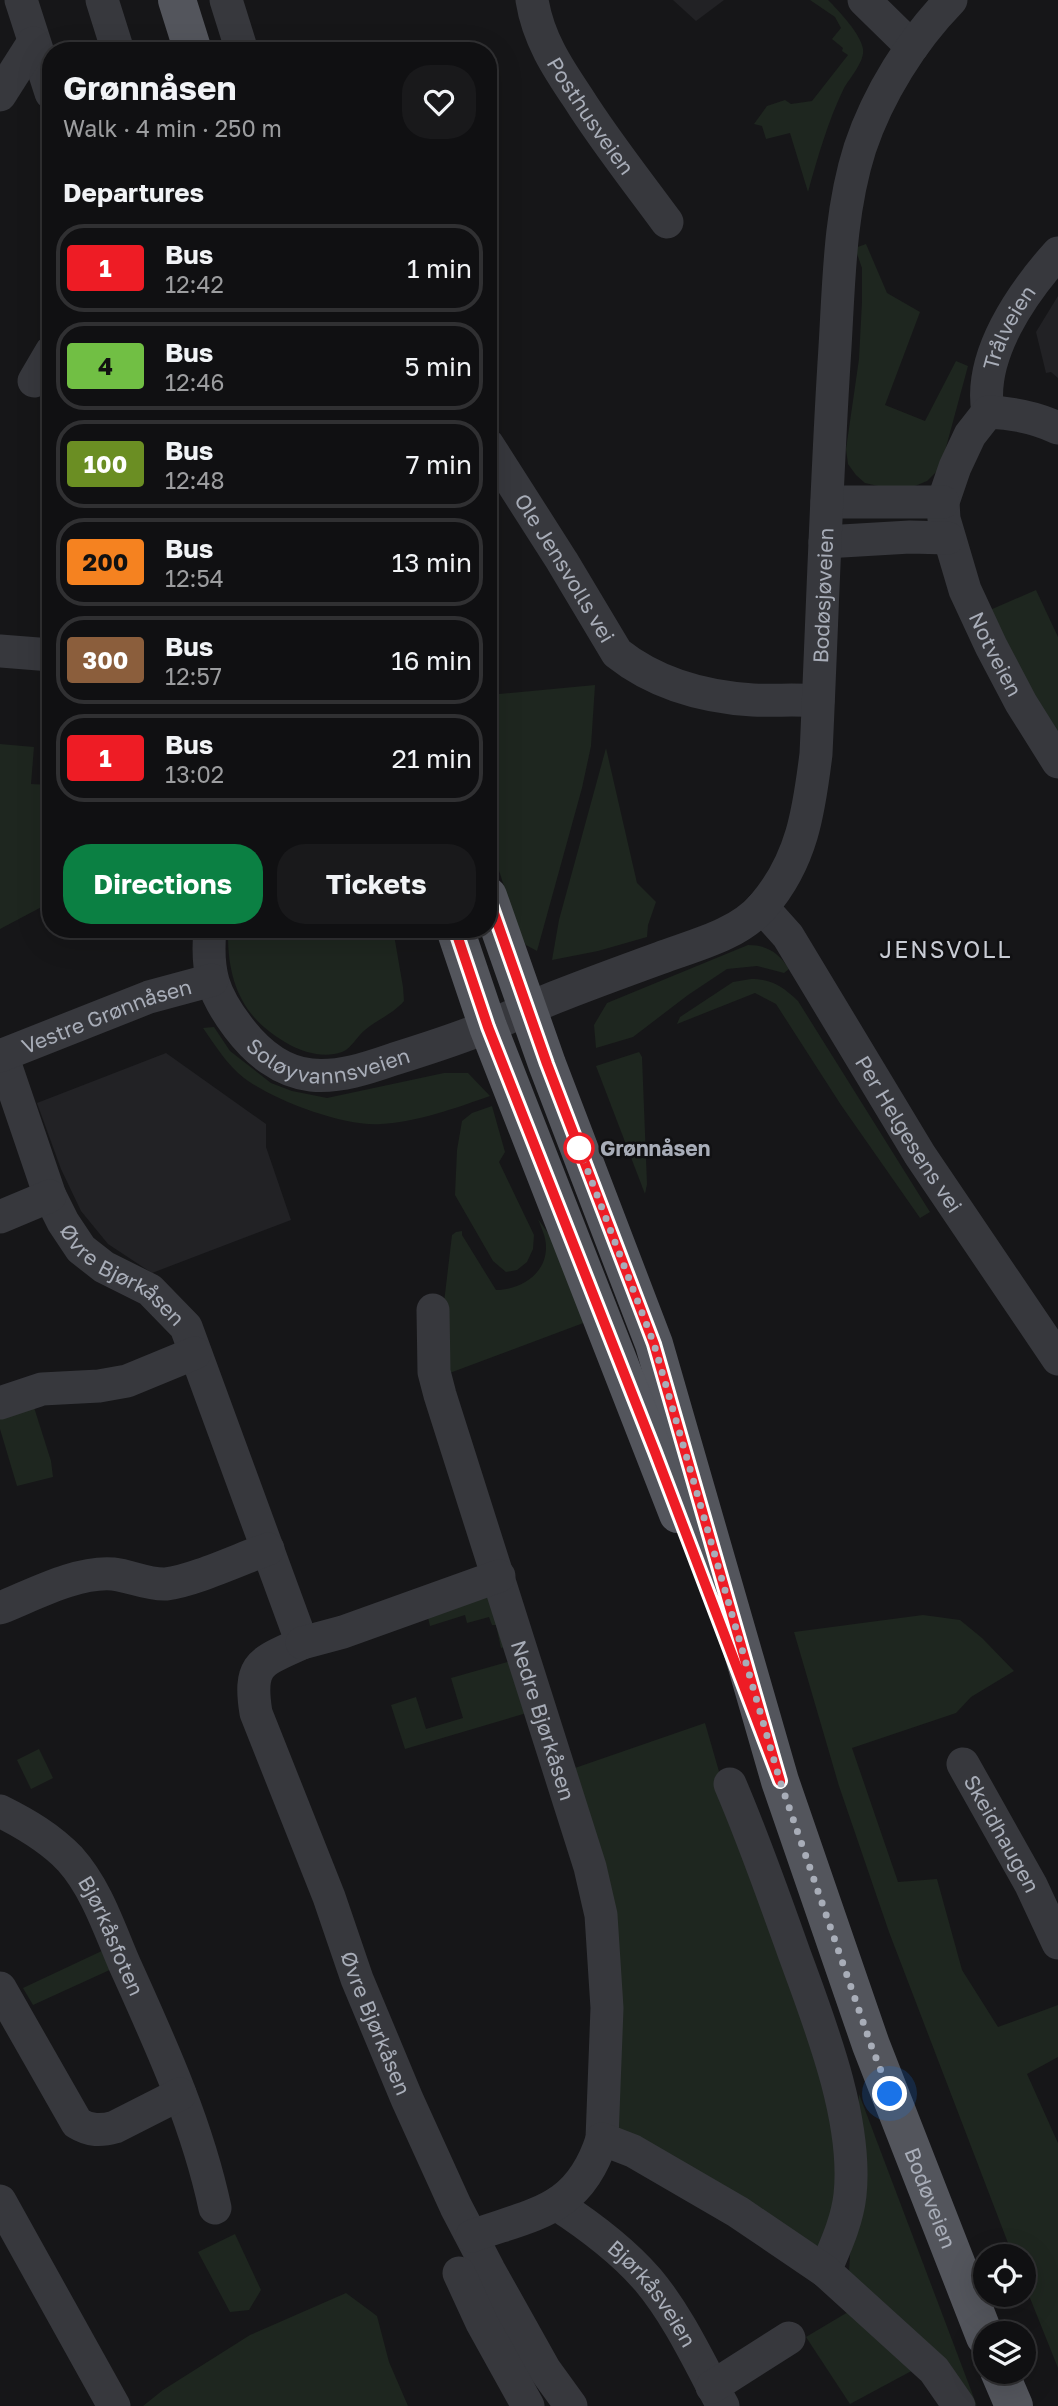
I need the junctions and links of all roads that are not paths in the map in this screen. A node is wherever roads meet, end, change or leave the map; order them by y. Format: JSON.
{"nodes":[{"id":1,"x":21,"y":0,"type":"edge"},
{"id":2,"x":102,"y":0,"type":"edge"},
{"id":3,"x":177,"y":0,"type":"edge"},
{"id":4,"x":226,"y":0,"type":"edge"},
{"id":5,"x":532,"y":0,"type":"edge"},
{"id":6,"x":864,"y":0,"type":"edge"},
{"id":7,"x":951,"y":0,"type":"edge"},
{"id":8,"x":115,"y":42,"type":"edge"},
{"id":9,"x":190,"y":42,"type":"edge"},
{"id":10,"x":239,"y":42,"type":"edge"},
{"id":11,"x":33,"y":43,"type":"junction"},
{"id":12,"x":912,"y":47,"type":"junction"},
{"id":13,"x":42,"y":68,"type":"edge"},
{"id":14,"x":0,"y":95,"type":"edge"},
{"id":15,"x":667,"y":222,"type":"dead end"},
{"id":16,"x":1058,"y":253,"type":"edge"},
{"id":17,"x":42,"y":367,"type":"edge"},
{"id":18,"x":34,"y":381,"type":"dead end"},
{"id":19,"x":988,"y":412,"type":"junction"},
{"id":20,"x":1058,"y":428,"type":"edge"},
{"id":21,"x":497,"y":459,"type":"edge"},
{"id":22,"x":827,"y":502,"type":"junction"},
{"id":23,"x":943,"y":502,"type":"junction"},
{"id":24,"x":948,"y":538,"type":"junction"},
{"id":25,"x":825,"y":541,"type":"junction"},
{"id":26,"x":0,"y":651,"type":"edge"},
{"id":27,"x":42,"y":654,"type":"edge"},
{"id":28,"x":818,"y":701,"type":"junction"},
{"id":29,"x":1058,"y":761,"type":"edge"},
{"id":30,"x":762,"y":907,"type":"junction"},
{"id":31,"x":497,"y":921,"type":"edge"},
{"id":32,"x":210,"y":938,"type":"edge"},
{"id":33,"x":458,"y":938,"type":"edge"},
{"id":34,"x":212,"y":980,"type":"junction"},
{"id":35,"x":528,"y":1009,"type":"junction"},
{"id":36,"x":488,"y":1027,"type":"junction"},
{"id":37,"x":1,"y":1056,"type":"edge"},
{"id":38,"x":50,"y":1196,"type":"junction"},
{"id":39,"x":0,"y":1217,"type":"edge"},
{"id":40,"x":433,"y":1310,"type":"dead end"},
{"id":41,"x":195,"y":1353,"type":"junction"},
{"id":42,"x":1058,"y":1359,"type":"edge"},
{"id":43,"x":0,"y":1404,"type":"edge"},
{"id":44,"x":268,"y":1549,"type":"junction"},
{"id":45,"x":499,"y":1576,"type":"junction"},
{"id":46,"x":0,"y":1608,"type":"edge"},
{"id":47,"x":302,"y":1643,"type":"junction"},
{"id":48,"x":963,"y":1764,"type":"dead end"},
{"id":49,"x":780,"y":1781,"type":"junction"},
{"id":50,"x":730,"y":1784,"type":"dead end"},
{"id":51,"x":0,"y":1811,"type":"edge"},
{"id":52,"x":1058,"y":1943,"type":"edge"},
{"id":53,"x":0,"y":1988,"type":"edge"},
{"id":54,"x":180,"y":2094,"type":"junction"},
{"id":55,"x":602,"y":2139,"type":"junction"},
{"id":56,"x":0,"y":2201,"type":"edge"},
{"id":57,"x":556,"y":2204,"type":"junction"},
{"id":58,"x":215,"y":2208,"type":"dead end"},
{"id":59,"x":472,"y":2236,"type":"junction"},
{"id":60,"x":825,"y":2271,"type":"junction"},
{"id":61,"x":459,"y":2273,"type":"dead end"},
{"id":62,"x":979,"y":2321,"type":"edge"},
{"id":63,"x":789,"y":2339,"type":"dead end"},
{"id":64,"x":1005,"y":2384,"type":"edge"},
{"id":65,"x":718,"y":2397,"type":"edge"},
{"id":66,"x":114,"y":2406,"type":"edge"},
{"id":67,"x":528,"y":2406,"type":"edge"},
{"id":68,"x":571,"y":2406,"type":"edge"},
{"id":69,"x":959,"y":2406,"type":"edge"},
{"id":70,"x":1014,"y":2406,"type":"edge"}],
"edges":[{"from":1,"to":11,"type":"street"},
{"from":2,"to":8,"type":"street"},
{"from":3,"to":9,"type":"main road"},
{"from":4,"to":10,"type":"street"},
{"from":5,"to":15,"type":"street","name":"Posthusveien"},
{"from":6,"to":12,"type":"street"},
{"from":7,"to":12,"type":"street","name":"Bodøsjøveien"},
{"from":11,"to":13,"type":"street"},
{"from":11,"to":14,"type":"street"},
{"from":12,"to":22,"type":"street","name":"Bodøsjøveien"},
{"from":16,"to":19,"type":"street","name":"Trålveien"},
{"from":17,"to":18,"type":"street"},
{"from":19,"to":20,"type":"street"},
{"from":19,"to":23,"type":"street"},
{"from":21,"to":28,"type":"street","name":"Ole Jensvolls vei"},
{"from":22,"to":23,"type":"street"},
{"from":22,"to":25,"type":"street","name":"Bodøsjøveien"},
{"from":23,"to":24,"type":"street","name":"Notveien"},
{"from":24,"to":25,"type":"street"},
{"from":24,"to":29,"type":"street","name":"Notveien"},
{"from":25,"to":28,"type":"street","name":"Bodøsjøveien"},
{"from":26,"to":27,"type":"street"},
{"from":28,"to":30,"type":"street","name":"Bodøsjøveien"},
{"from":30,"to":35,"type":"street","name":"Bodøsjøveien"},
{"from":30,"to":42,"type":"street","name":"Per Helgesens vei"},
{"from":31,"to":35,"type":"main road","name":"Bodøveien"},
{"from":32,"to":34,"type":"street","name":"Soløyvannsveien"},
{"from":33,"to":36,"type":"main road","name":"Bodøveien"},
{"from":34,"to":36,"type":"street","name":"Soløyvannsveien"},
{"from":34,"to":37,"type":"street","name":"Vestre Grønnåsen"},
{"from":35,"to":36,"type":"street","name":"Bodøsjøveien"},
{"from":35,"to":49,"type":"main road","name":"Bodøveien"},
{"from":36,"to":49,"type":"main road","name":"Bodøveien"},
{"from":37,"to":38,"type":"street","name":"Øvre Bjørkåsen"},
{"from":38,"to":39,"type":"street","name":"Øvre Bjørkåsen"},
{"from":38,"to":41,"type":"street","name":"Øvre Bjørkåsen"},
{"from":40,"to":45,"type":"street","name":"Nedre Bjørkåsen"},
{"from":41,"to":43,"type":"street","name":"Øvre Bjørkåsen"},
{"from":41,"to":44,"type":"street","name":"Øvre Bjørkåsen"},
{"from":44,"to":46,"type":"street"},
{"from":44,"to":47,"type":"street","name":"Øvre Bjørkåsen"},
{"from":45,"to":47,"type":"street","name":"Øvre Bjørkåsen"},
{"from":45,"to":55,"type":"street","name":"Nedre Bjørkåsen"},
{"from":47,"to":59,"type":"street","name":"Øvre Bjørkåsen"},
{"from":48,"to":52,"type":"street","name":"Skeidhaugen"},
{"from":49,"to":62,"type":"main road","name":"Bodøveien"},
{"from":50,"to":60,"type":"street"},
{"from":51,"to":54,"type":"street","name":"Bjørkåsfoten"},
{"from":53,"to":54,"type":"street"},
{"from":54,"to":58,"type":"street","name":"Bjørkåsfoten"},
{"from":55,"to":57,"type":"street","name":"Nedre Bjørkåsen"},
{"from":55,"to":60,"type":"street"},
{"from":56,"to":66,"type":"street"},
{"from":57,"to":59,"type":"street","name":"Nedre Bjørkåsen"},
{"from":57,"to":65,"type":"street","name":"Bjørkåsveien"},
{"from":59,"to":68,"type":"street","name":"Øvre Bjørkåsen"},
{"from":60,"to":69,"type":"street"},
{"from":61,"to":67,"type":"street"},
{"from":63,"to":65,"type":"street"},
{"from":64,"to":70,"type":"main road"}]}
